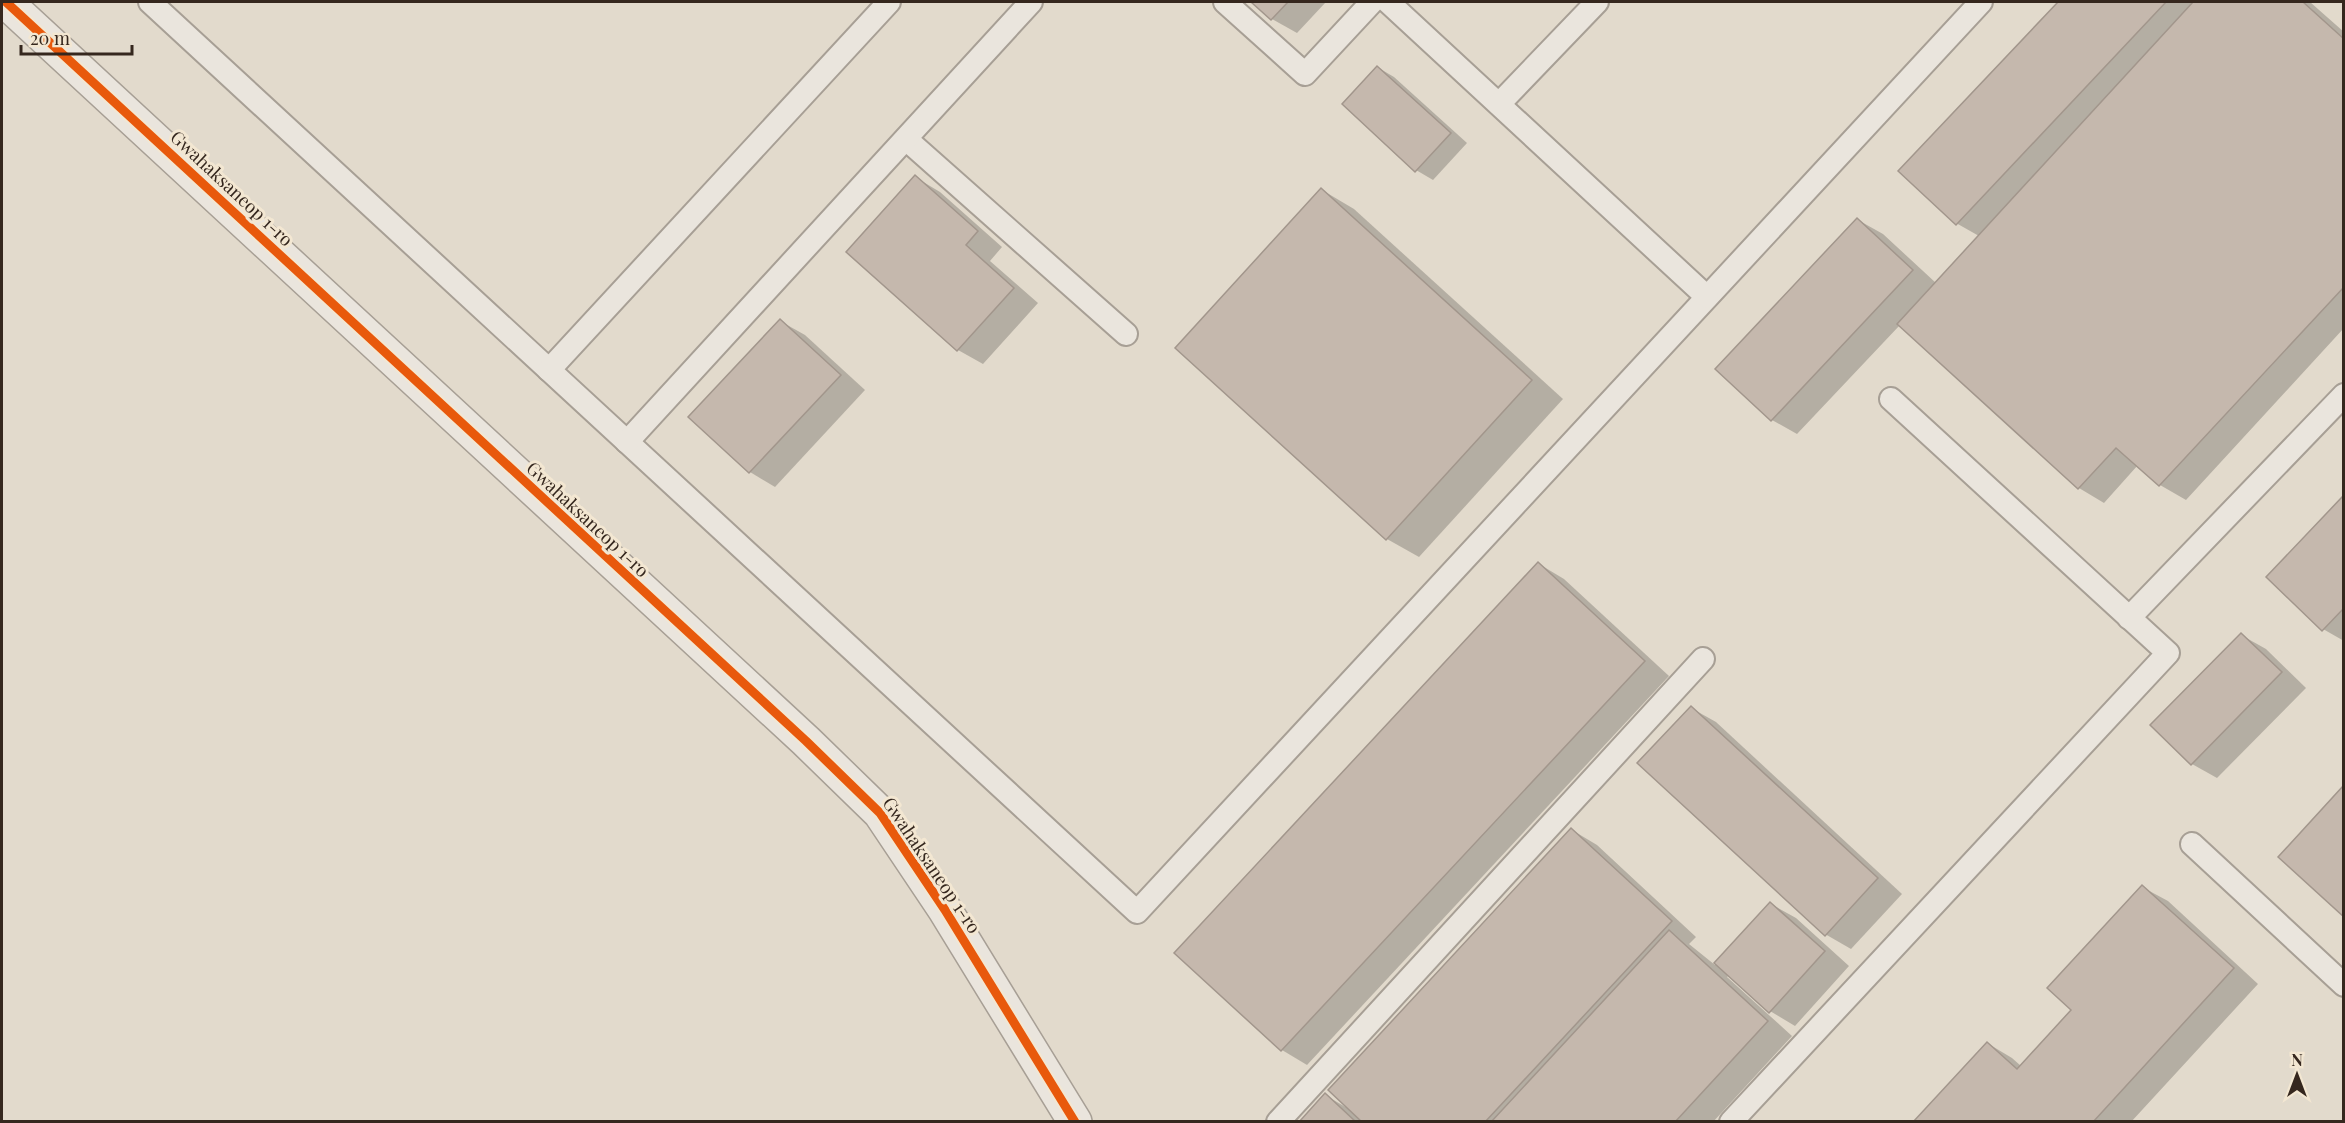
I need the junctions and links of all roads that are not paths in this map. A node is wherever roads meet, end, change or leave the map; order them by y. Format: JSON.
{"nodes":[{"id":1,"x":6,"y":2,"type":"edge"},
{"id":2,"x":150,"y":2,"type":"edge"},
{"id":3,"x":889,"y":2,"type":"edge"},
{"id":4,"x":1031,"y":2,"type":"edge"},
{"id":5,"x":1225,"y":2,"type":"edge"},
{"id":6,"x":1372,"y":2,"type":"edge"},
{"id":7,"x":1388,"y":2,"type":"edge"},
{"id":8,"x":1597,"y":2,"type":"edge"},
{"id":9,"x":1981,"y":2,"type":"edge"},
{"id":10,"x":1498,"y":104,"type":"junction"},
{"id":11,"x":906,"y":139,"type":"junction"},
{"id":12,"x":1707,"y":297,"type":"junction"},
{"id":13,"x":1126,"y":334,"type":"dead end"},
{"id":14,"x":549,"y":370,"type":"junction"},
{"id":15,"x":2343,"y":395,"type":"edge"},
{"id":16,"x":1891,"y":399,"type":"dead end"},
{"id":17,"x":627,"y":442,"type":"junction"},
{"id":18,"x":2129,"y":618,"type":"junction"},
{"id":19,"x":1704,"y":659,"type":"dead end"},
{"id":20,"x":2192,"y":844,"type":"dead end"},
{"id":21,"x":2343,"y":985,"type":"edge"},
{"id":22,"x":1075,"y":1122,"type":"edge"},
{"id":23,"x":1278,"y":1122,"type":"edge"},
{"id":24,"x":1731,"y":1122,"type":"edge"}],
"edges":[{"from":1,"to":22,"type":"street","name":"Gwahaksaneop 1-ro"},
{"from":2,"to":14,"type":"lane"},
{"from":3,"to":14,"type":"lane"},
{"from":4,"to":11,"type":"lane"},
{"from":5,"to":6,"type":"lane"},
{"from":7,"to":10,"type":"lane"},
{"from":8,"to":10,"type":"lane"},
{"from":9,"to":12,"type":"lane"},
{"from":10,"to":12,"type":"lane"},
{"from":11,"to":13,"type":"lane"},
{"from":11,"to":17,"type":"lane"},
{"from":12,"to":17,"type":"lane"},
{"from":14,"to":17,"type":"lane"},
{"from":15,"to":18,"type":"lane"},
{"from":16,"to":18,"type":"lane"},
{"from":18,"to":24,"type":"lane"},
{"from":19,"to":23,"type":"lane"},
{"from":20,"to":21,"type":"lane"}]}
